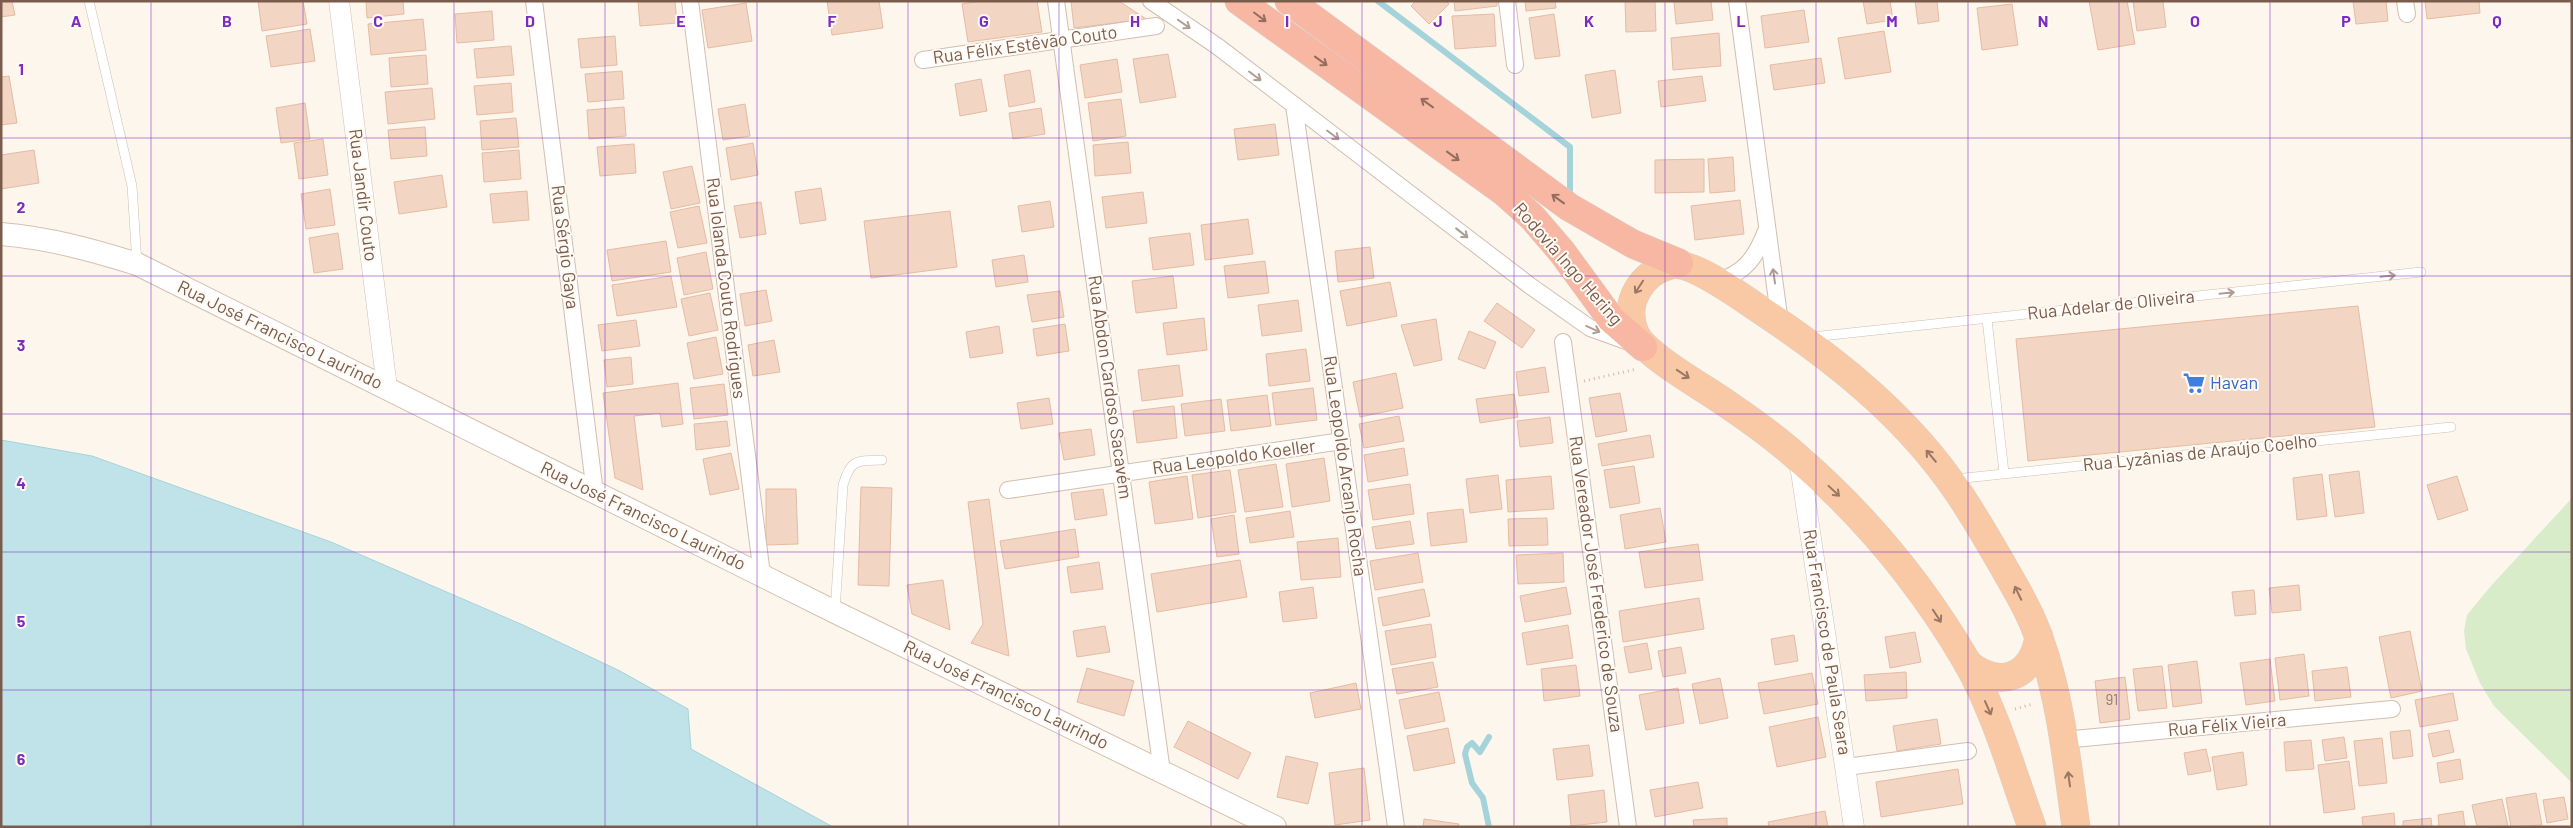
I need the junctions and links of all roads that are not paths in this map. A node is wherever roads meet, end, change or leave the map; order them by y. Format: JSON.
{"nodes":[{"id":1,"x":89,"y":1,"type":"edge"},
{"id":2,"x":339,"y":1,"type":"edge"},
{"id":3,"x":534,"y":1,"type":"edge"},
{"id":4,"x":690,"y":1,"type":"edge"},
{"id":5,"x":1056,"y":1,"type":"edge"},
{"id":6,"x":1151,"y":1,"type":"edge"},
{"id":7,"x":1239,"y":1,"type":"edge"},
{"id":8,"x":1288,"y":1,"type":"edge"},
{"id":9,"x":1508,"y":1,"type":"edge"},
{"id":10,"x":1737,"y":1,"type":"edge"},
{"id":11,"x":1156,"y":26,"type":"dead end"},
{"id":12,"x":1063,"y":39,"type":"junction"},
{"id":13,"x":923,"y":60,"type":"dead end"},
{"id":14,"x":1515,"y":65,"type":"dead end"},
{"id":15,"x":1294,"y":105,"type":"junction"},
{"id":16,"x":1767,"y":229,"type":"junction"},
{"id":17,"x":1,"y":234,"type":"edge"},
{"id":18,"x":1679,"y":263,"type":"junction"},
{"id":19,"x":137,"y":264,"type":"junction"},
{"id":20,"x":2421,"y":272,"type":"dead end"},
{"id":21,"x":1718,"y":281,"type":"junction"},
{"id":22,"x":1987,"y":318,"type":"junction"},
{"id":23,"x":1791,"y":331,"type":"junction"},
{"id":24,"x":1563,"y":342,"type":"dead end"},
{"id":25,"x":1643,"y":347,"type":"junction"},
{"id":26,"x":387,"y":388,"type":"junction"},
{"id":27,"x":2451,"y":426,"type":"dead end"},
{"id":28,"x":1342,"y":441,"type":"junction"},
{"id":29,"x":1798,"y":458,"type":"junction"},
{"id":30,"x":882,"y":460,"type":"dead end"},
{"id":31,"x":2004,"y":473,"type":"junction"},
{"id":32,"x":1122,"y":474,"type":"junction"},
{"id":33,"x":1949,"y":479,"type":"junction"},
{"id":34,"x":1008,"y":490,"type":"dead end"},
{"id":35,"x":595,"y":493,"type":"junction"},
{"id":36,"x":762,"y":575,"type":"junction"},
{"id":37,"x":836,"y":612,"type":"junction"},
{"id":38,"x":2039,"y":637,"type":"junction"},
{"id":39,"x":1968,"y":664,"type":"junction"},
{"id":40,"x":2392,"y":709,"type":"dead end"},
{"id":41,"x":2063,"y":740,"type":"junction"},
{"id":42,"x":1968,"y":751,"type":"dead end"},
{"id":43,"x":1846,"y":767,"type":"junction"},
{"id":44,"x":1162,"y":772,"type":"junction"},
{"id":45,"x":1275,"y":827,"type":"edge"},
{"id":46,"x":1396,"y":827,"type":"edge"},
{"id":47,"x":1628,"y":827,"type":"edge"},
{"id":48,"x":1854,"y":827,"type":"edge"},
{"id":49,"x":2032,"y":827,"type":"edge"},
{"id":50,"x":2076,"y":827,"type":"edge"}],
"edges":[{"from":1,"to":19,"type":"lane"},
{"from":2,"to":26,"type":"street","name":"Rua Jandir Couto"},
{"from":3,"to":35,"type":"street","name":"Rua Sérgio Gaya"},
{"from":4,"to":36,"type":"street","name":"Rua Iolanda Couto Rodrigues"},
{"from":5,"to":12,"type":"street","name":"Rua Abdon Cardoso Sacavém"},
{"from":6,"to":15,"type":"street","one_way":true},
{"from":7,"to":25,"type":"highway","name":"Rodovia Ingo Hering","one_way":true},
{"from":18,"to":8,"type":"highway","name":"Rodovia Ingo Hering","one_way":true},
{"from":9,"to":14,"type":"street"},
{"from":10,"to":16,"type":"street"},
{"from":11,"to":12,"type":"street","name":"Rua Félix Estêvão Couto"},
{"from":12,"to":13,"type":"street","name":"Rua Félix Estêvão Couto"},
{"from":12,"to":32,"type":"street","name":"Rua Abdon Cardoso Sacavém"},
{"from":15,"to":25,"type":"street","one_way":true},
{"from":15,"to":28,"type":"street","name":"Rua Leopoldo Arcanjo Rocha"},
{"from":16,"to":21,"type":"street"},
{"from":23,"to":16,"type":"street","one_way":true},
{"from":17,"to":19,"type":"main road","name":"Rua José Francisco Laurindo"},
{"from":18,"to":21,"type":"highway","name":"Rodovia Ingo Hering"},
{"from":18,"to":25,"type":"highway","one_way":true},
{"from":19,"to":26,"type":"main road","name":"Rua José Francisco Laurindo"},
{"from":22,"to":20,"type":"lane","name":"Rua Adelar de Oliveira","one_way":true},
{"from":21,"to":23,"type":"highway","name":"Rodovia Ingo Hering"},
{"from":22,"to":23,"type":"lane","name":"Rua Adelar de Oliveira"},
{"from":22,"to":31,"type":"lane"},
{"from":33,"to":23,"type":"highway","name":"Rodovia Ingo Hering","one_way":true},
{"from":24,"to":47,"type":"street","name":"Rua Vereador José Frederico de Souza"},
{"from":25,"to":29,"type":"highway","name":"Rodovia Ingo Hering","one_way":true},
{"from":26,"to":35,"type":"main road","name":"Rua José Francisco Laurindo"},
{"from":27,"to":31,"type":"lane","name":"Rua Lyzânias de Araújo Coelho"},
{"from":28,"to":32,"type":"street","name":"Rua Leopoldo Koeller"},
{"from":28,"to":46,"type":"street","name":"Rua Leopoldo Arcanjo Rocha"},
{"from":29,"to":39,"type":"highway","name":"Rodovia Ingo Hering","one_way":true},
{"from":29,"to":43,"type":"street","name":"Rua Francisco de Paula Seara"},
{"from":30,"to":37,"type":"lane"},
{"from":31,"to":33,"type":"lane","name":"Rua Lyzânias de Araújo Coelho"},
{"from":32,"to":34,"type":"street","name":"Rua Leopoldo Koeller"},
{"from":32,"to":44,"type":"street","name":"Rua Abdon Cardoso Sacavém"},
{"from":38,"to":33,"type":"highway","name":"Rodovia Ingo Hering","one_way":true},
{"from":35,"to":36,"type":"main road","name":"Rua José Francisco Laurindo"},
{"from":36,"to":37,"type":"main road","name":"Rua José Francisco Laurindo"},
{"from":37,"to":44,"type":"main road","name":"Rua José Francisco Laurindo"},
{"from":38,"to":39,"type":"highway"},
{"from":38,"to":41,"type":"highway","name":"Rodovia Ingo Hering"},
{"from":39,"to":49,"type":"highway","name":"Rodovia Ingo Hering","one_way":true},
{"from":40,"to":41,"type":"street","name":"Rua Félix Vieira"},
{"from":50,"to":41,"type":"highway","name":"Rodovia Ingo Hering","one_way":true},
{"from":42,"to":43,"type":"street"},
{"from":43,"to":48,"type":"street","name":"Rua Francisco de Paula Seara"},
{"from":44,"to":45,"type":"main road","name":"Rua José Francisco Laurindo"}]}
